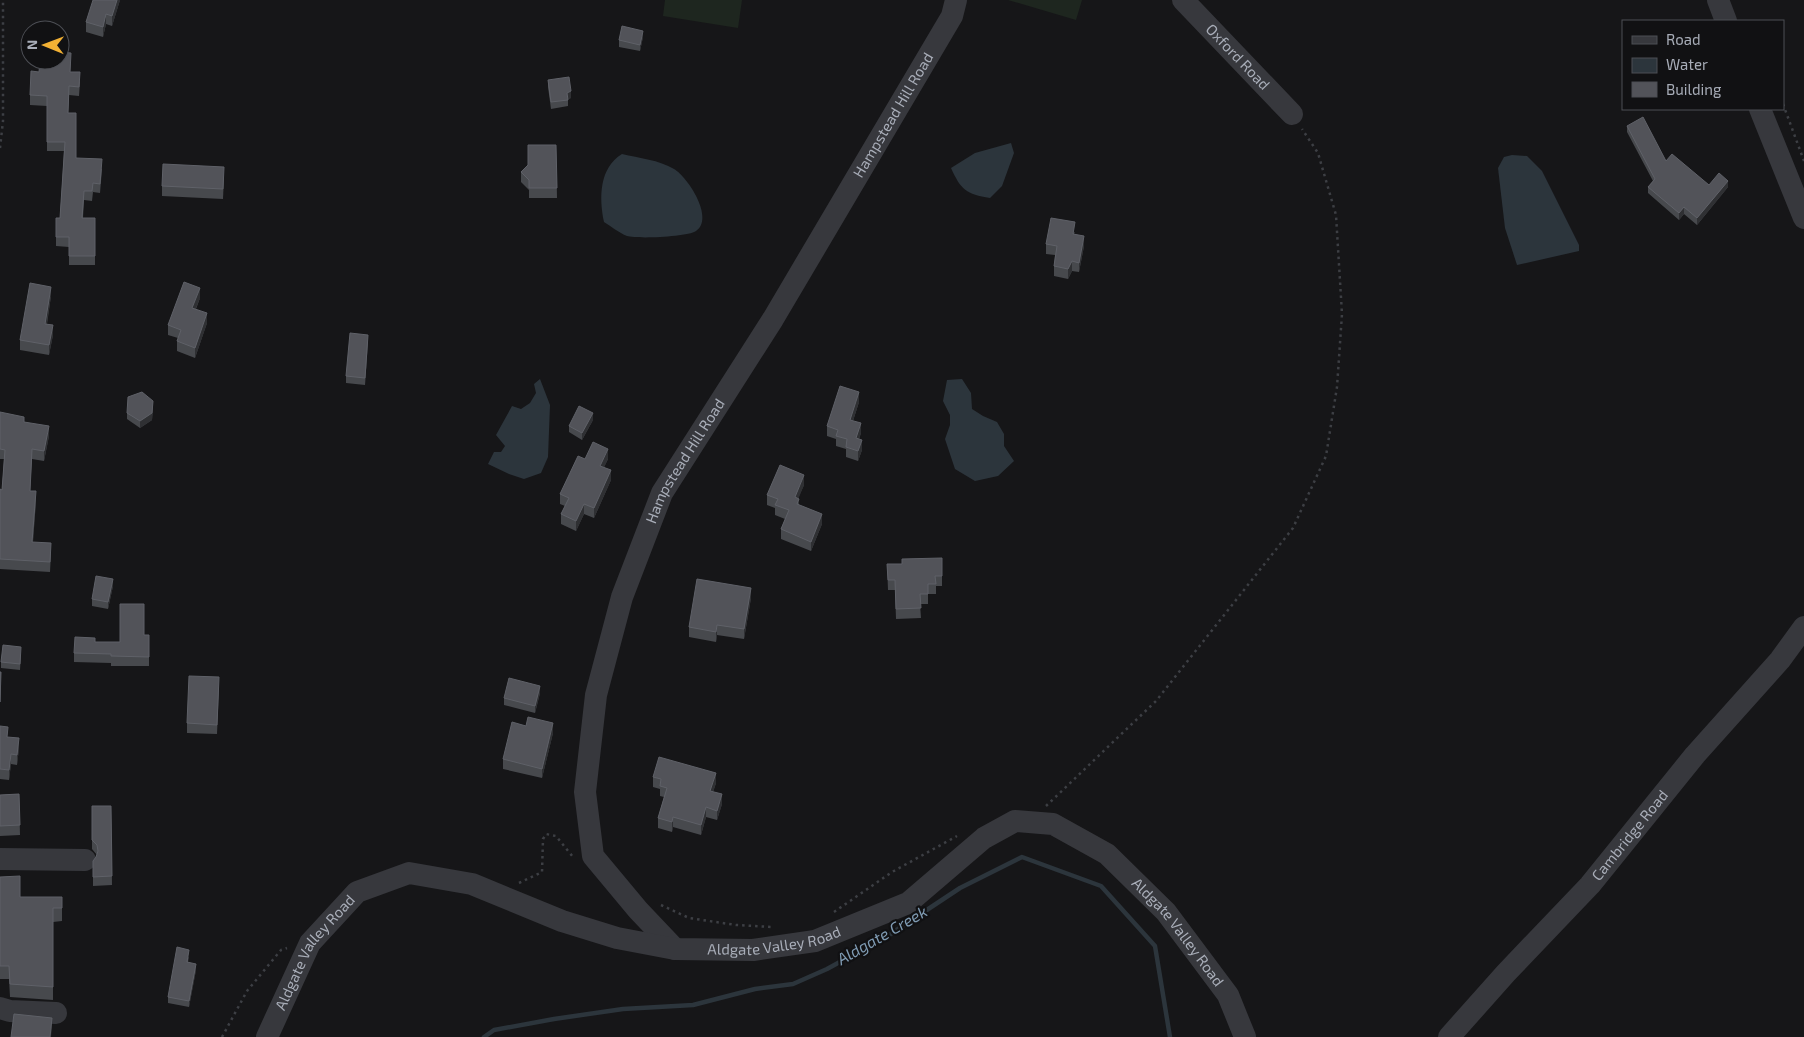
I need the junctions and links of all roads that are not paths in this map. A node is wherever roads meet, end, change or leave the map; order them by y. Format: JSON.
{"nodes":[{"id":1,"x":956,"y":0,"type":"edge"},
{"id":2,"x":1183,"y":0,"type":"edge"},
{"id":3,"x":1718,"y":0,"type":"edge"},
{"id":4,"x":1726,"y":20,"type":"edge"},
{"id":5,"x":1760,"y":110,"type":"edge"},
{"id":6,"x":1292,"y":114,"type":"road end"},
{"id":7,"x":1804,"y":218,"type":"edge"},
{"id":8,"x":1804,"y":627,"type":"edge"},
{"id":9,"x":0,"y":860,"type":"edge"},
{"id":10,"x":85,"y":860,"type":"dead end"},
{"id":11,"x":675,"y":949,"type":"junction"},
{"id":12,"x":0,"y":1008,"type":"edge"},
{"id":13,"x":56,"y":1014,"type":"dead end"},
{"id":14,"x":267,"y":1037,"type":"edge"},
{"id":15,"x":1245,"y":1037,"type":"edge"},
{"id":16,"x":1449,"y":1037,"type":"edge"}],
"edges":[{"from":1,"to":11,"type":"street","name":"Hampstead Hill Road"},
{"from":2,"to":6,"type":"street","name":"Oxford Road"},
{"from":3,"to":4,"type":"street"},
{"from":5,"to":7,"type":"street"},
{"from":8,"to":16,"type":"street","name":"Cambridge Road"},
{"from":9,"to":10,"type":"street"},
{"from":11,"to":14,"type":"street","name":"Aldgate Valley Road"},
{"from":11,"to":15,"type":"street","name":"Aldgate Valley Road"},
{"from":12,"to":13,"type":"street"}]}
